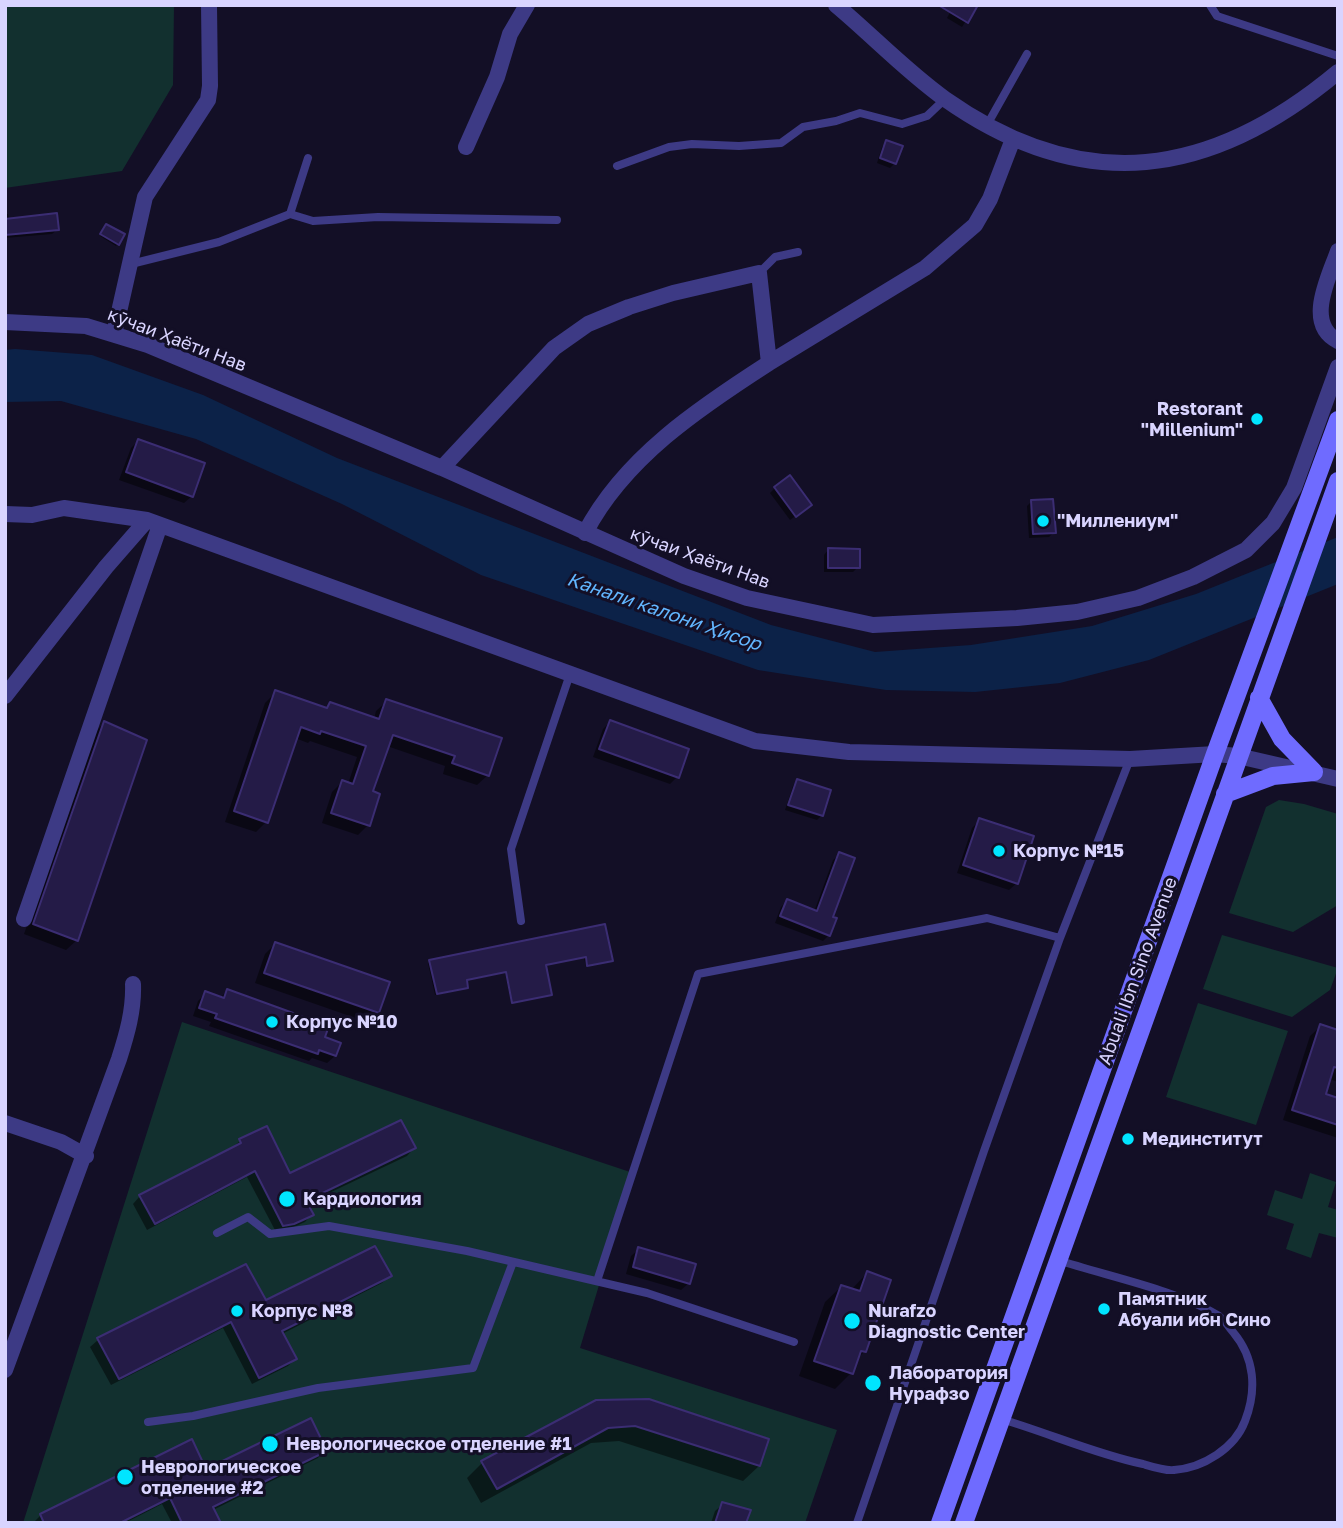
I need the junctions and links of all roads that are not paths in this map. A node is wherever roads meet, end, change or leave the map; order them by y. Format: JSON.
{"nodes":[{"id":1,"x":209,"y":5,"type":"edge"},
{"id":2,"x":527,"y":5,"type":"edge"},
{"id":3,"x":836,"y":5,"type":"edge"},
{"id":4,"x":1210,"y":5,"type":"edge"},
{"id":5,"x":1027,"y":54,"type":"dead end"},
{"id":6,"x":1338,"y":56,"type":"edge"},
{"id":7,"x":1338,"y":72,"type":"edge"},
{"id":8,"x":945,"y":99,"type":"junction"},
{"id":9,"x":987,"y":125,"type":"junction"},
{"id":10,"x":1013,"y":139,"type":"junction"},
{"id":11,"x":466,"y":147,"type":"dead end"},
{"id":12,"x":308,"y":158,"type":"dead end"},
{"id":13,"x":617,"y":166,"type":"dead end"},
{"id":14,"x":290,"y":214,"type":"junction"},
{"id":15,"x":557,"y":220,"type":"dead end"},
{"id":16,"x":1338,"y":251,"type":"edge"},
{"id":17,"x":798,"y":252,"type":"dead end"},
{"id":18,"x":131,"y":264,"type":"junction"},
{"id":19,"x":759,"y":273,"type":"junction"},
{"id":20,"x":5,"y":322,"type":"edge"},
{"id":21,"x":114,"y":334,"type":"junction"},
{"id":22,"x":1338,"y":341,"type":"edge"},
{"id":23,"x":769,"y":363,"type":"junction"},
{"id":24,"x":1338,"y":367,"type":"edge"},
{"id":25,"x":1338,"y":420,"type":"edge"},
{"id":26,"x":442,"y":468,"type":"junction"},
{"id":27,"x":1338,"y":481,"type":"edge"},
{"id":28,"x":5,"y":513,"type":"edge"},
{"id":29,"x":153,"y":523,"type":"junction"},
{"id":30,"x":585,"y":533,"type":"junction"},
{"id":31,"x":570,"y":674,"type":"junction"},
{"id":32,"x":5,"y":696,"type":"edge"},
{"id":33,"x":1259,"y":698,"type":"junction"},
{"id":34,"x":1215,"y":754,"type":"junction"},
{"id":35,"x":1238,"y":756,"type":"junction"},
{"id":36,"x":1130,"y":759,"type":"junction"},
{"id":37,"x":1314,"y":772,"type":"junction"},
{"id":38,"x":1338,"y":779,"type":"edge"},
{"id":39,"x":1225,"y":794,"type":"junction"},
{"id":40,"x":24,"y":919,"type":"dead end"},
{"id":41,"x":521,"y":921,"type":"dead end"},
{"id":42,"x":1060,"y":938,"type":"junction"},
{"id":43,"x":134,"y":984,"type":"dead end"},
{"id":44,"x":5,"y":1123,"type":"edge"},
{"id":45,"x":86,"y":1156,"type":"junction"},
{"id":46,"x":217,"y":1233,"type":"dead end"},
{"id":47,"x":1058,"y":1260,"type":"junction"},
{"id":48,"x":513,"y":1262,"type":"junction"},
{"id":49,"x":597,"y":1281,"type":"junction"},
{"id":50,"x":794,"y":1342,"type":"dead end"},
{"id":51,"x":5,"y":1370,"type":"edge"},
{"id":52,"x":1001,"y":1419,"type":"junction"},
{"id":53,"x":148,"y":1422,"type":"dead end"},
{"id":54,"x":857,"y":1523,"type":"edge"},
{"id":55,"x":940,"y":1523,"type":"edge"},
{"id":56,"x":964,"y":1523,"type":"edge"}],
"edges":[{"from":1,"to":18,"type":"street"},
{"from":2,"to":11,"type":"street"},
{"from":3,"to":8,"type":"street"},
{"from":4,"to":6,"type":"lane"},
{"from":5,"to":9,"type":"lane"},
{"from":7,"to":10,"type":"street"},
{"from":8,"to":9,"type":"street"},
{"from":8,"to":13,"type":"lane"},
{"from":9,"to":10,"type":"street"},
{"from":10,"to":23,"type":"street"},
{"from":12,"to":14,"type":"lane"},
{"from":14,"to":15,"type":"lane"},
{"from":14,"to":18,"type":"lane"},
{"from":16,"to":22,"type":"street"},
{"from":17,"to":19,"type":"lane"},
{"from":18,"to":21,"type":"street"},
{"from":19,"to":23,"type":"street"},
{"from":19,"to":26,"type":"street"},
{"from":20,"to":21,"type":"street","name":"кӯчаи Ҳаёти Нав"},
{"from":21,"to":26,"type":"street","name":"кӯчаи Ҳаёти Нав"},
{"from":23,"to":30,"type":"street"},
{"from":24,"to":30,"type":"street","name":"кӯчаи Ҳаёти Нав"},
{"from":25,"to":34,"type":"main road","name":"Abuali Ibn Sino Avenue"},
{"from":26,"to":30,"type":"street","name":"кӯчаи Ҳаёти Нав"},
{"from":27,"to":33,"type":"main road","name":"Abuali Ibn Sino Avenue"},
{"from":28,"to":29,"type":"street"},
{"from":29,"to":31,"type":"street"},
{"from":29,"to":32,"type":"street"},
{"from":29,"to":40,"type":"street"},
{"from":31,"to":36,"type":"street"},
{"from":31,"to":41,"type":"lane"},
{"from":33,"to":35,"type":"main road","name":"Abuali Ibn Sino Avenue"},
{"from":33,"to":37,"type":"main road"},
{"from":34,"to":35,"type":"street"},
{"from":34,"to":36,"type":"street"},
{"from":34,"to":55,"type":"main road","name":"Abuali Ibn Sino Avenue"},
{"from":35,"to":37,"type":"street"},
{"from":35,"to":39,"type":"main road","name":"Abuali Ibn Sino Avenue"},
{"from":36,"to":42,"type":"lane"},
{"from":37,"to":38,"type":"street"},
{"from":37,"to":39,"type":"main road"},
{"from":39,"to":47,"type":"main road","name":"Abuali Ibn Sino Avenue"},
{"from":42,"to":49,"type":"lane"},
{"from":42,"to":54,"type":"lane"},
{"from":43,"to":45,"type":"street"},
{"from":44,"to":45,"type":"street"},
{"from":45,"to":51,"type":"street"},
{"from":46,"to":48,"type":"lane"},
{"from":47,"to":52,"type":"main road","name":"Abuali Ibn Sino Avenue"},
{"from":47,"to":52,"type":"lane"},
{"from":48,"to":49,"type":"lane"},
{"from":48,"to":53,"type":"lane"},
{"from":49,"to":50,"type":"lane"},
{"from":52,"to":56,"type":"main road","name":"Abuali Ibn Sino Avenue"}]}
